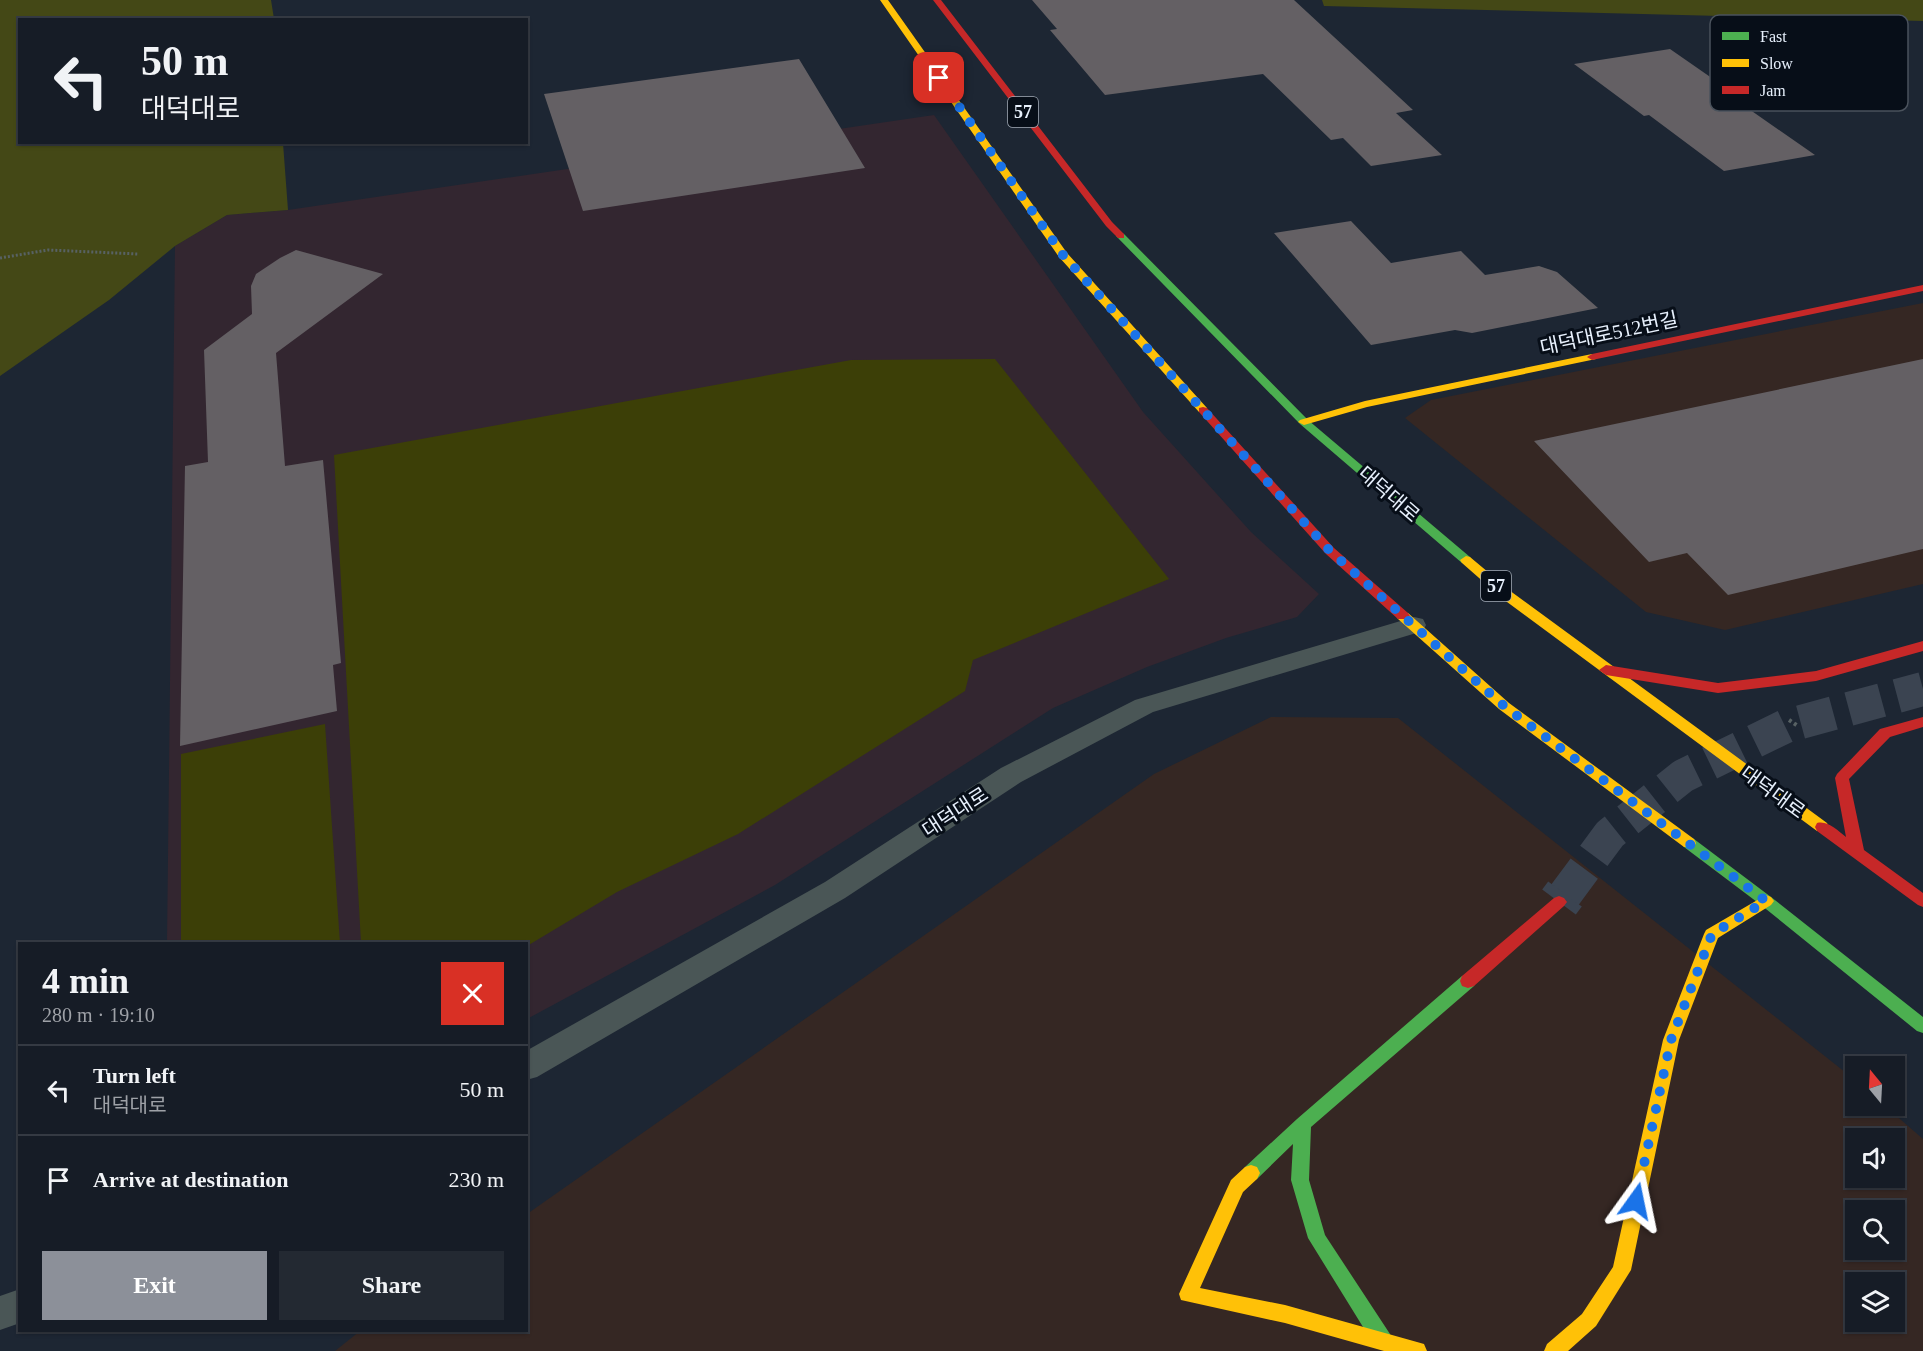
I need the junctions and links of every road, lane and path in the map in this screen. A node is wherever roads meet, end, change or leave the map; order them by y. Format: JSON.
{"nodes":[{"id":1,"x":884,"y":0,"type":"edge"},
{"id":2,"x":937,"y":0,"type":"edge"},
{"id":3,"x":138,"y":254,"type":"dead end"},
{"id":4,"x":0,"y":258,"type":"edge"},
{"id":5,"x":1923,"y":288,"type":"edge"},
{"id":6,"x":1304,"y":422,"type":"junction"},
{"id":7,"x":1414,"y":625,"type":"junction"},
{"id":8,"x":1923,"y":646,"type":"edge"},
{"id":9,"x":1606,"y":669,"type":"junction"},
{"id":10,"x":1923,"y":722,"type":"edge"},
{"id":11,"x":1857,"y":853,"type":"junction"},
{"id":12,"x":1766,"y":901,"type":"junction"},
{"id":13,"x":1923,"y":901,"type":"edge"},
{"id":14,"x":1559,"y":902,"type":"tunnel mouth"},
{"id":15,"x":1923,"y":1026,"type":"edge"},
{"id":16,"x":528,"y":1066,"type":"edge"},
{"id":17,"x":1303,"y":1124,"type":"junction"},
{"id":18,"x":18,"y":1307,"type":"edge"},
{"id":19,"x":0,"y":1313,"type":"edge"},
{"id":20,"x":1383,"y":1341,"type":"junction"},
{"id":21,"x":1417,"y":1351,"type":"edge"},
{"id":22,"x":1554,"y":1351,"type":"edge"}],
"edges":[{"from":1,"to":7,"type":"main road","number":"57"},
{"from":2,"to":6,"type":"main road","name":"대덕대로","number":"57"},
{"from":3,"to":4,"type":"path"},
{"from":5,"to":6,"type":"main road","name":"대덕대로512번길"},
{"from":6,"to":9,"type":"main road","name":"대덕대로","number":"57"},
{"from":7,"to":12,"type":"main road","number":"57"},
{"from":7,"to":16,"type":"lane","name":"대덕대로"},
{"from":8,"to":9,"type":"main road"},
{"from":9,"to":11,"type":"main road","name":"대덕대로","number":"57"},
{"from":10,"to":11,"type":"main road"},
{"from":11,"to":13,"type":"main road","name":"대덕대로","number":"57"},
{"from":12,"to":15,"type":"main road","number":"57"},
{"from":12,"to":22,"type":"main road"},
{"from":14,"to":17,"type":"main road"},
{"from":17,"to":20,"type":"main road"},
{"from":17,"to":20,"type":"main road"},
{"from":18,"to":19,"type":"lane"},
{"from":20,"to":21,"type":"main road"}]}
